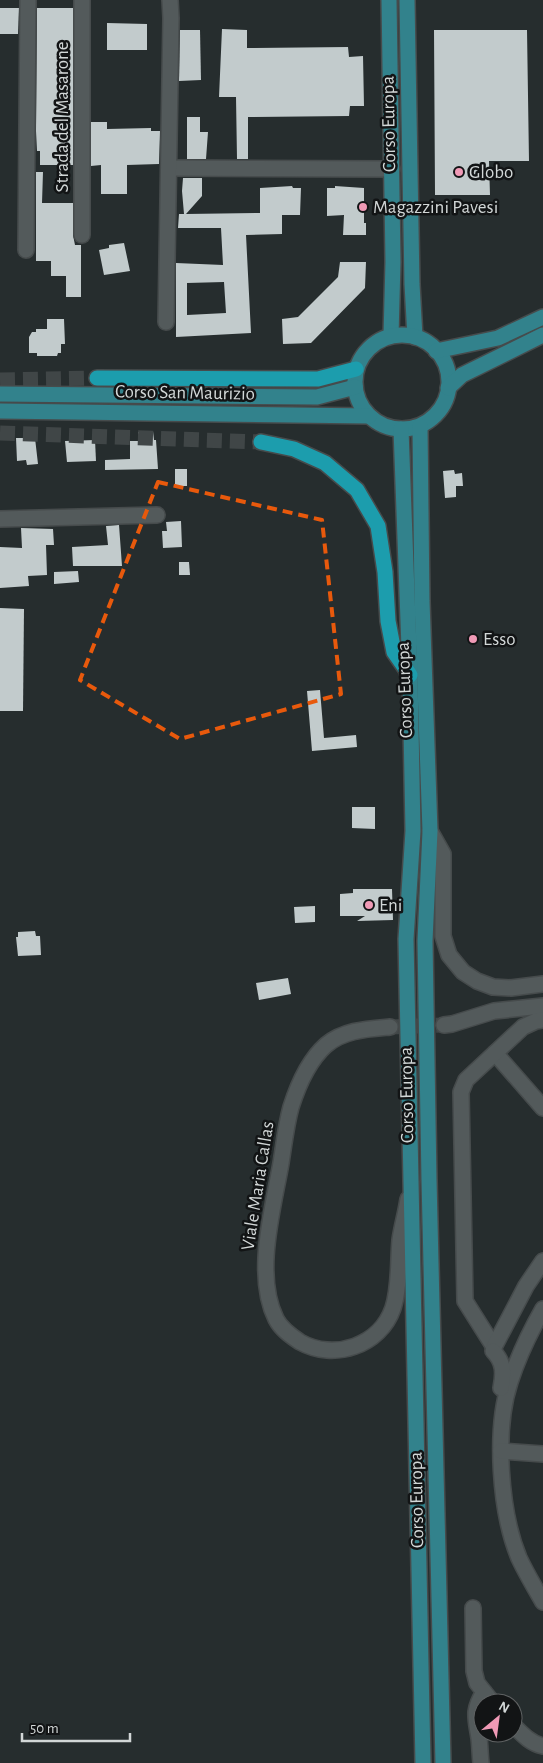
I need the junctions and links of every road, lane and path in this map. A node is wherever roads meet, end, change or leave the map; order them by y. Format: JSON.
{"nodes":[{"id":1,"x":28,"y":0,"type":"edge"},
{"id":2,"x":82,"y":0,"type":"edge"},
{"id":3,"x":170,"y":0,"type":"edge"},
{"id":4,"x":389,"y":0,"type":"edge"},
{"id":5,"x":407,"y":0,"type":"edge"},
{"id":6,"x":170,"y":168,"type":"junction"},
{"id":7,"x":392,"y":169,"type":"junction"},
{"id":8,"x":82,"y":235,"type":"dead end"},
{"id":9,"x":26,"y":250,"type":"dead end"},
{"id":10,"x":543,"y":317,"type":"edge"},
{"id":11,"x":166,"y":322,"type":"dead end"},
{"id":12,"x":543,"y":335,"type":"edge"},
{"id":13,"x":391,"y":336,"type":"junction"},
{"id":14,"x":414,"y":337,"type":"junction"},
{"id":15,"x":436,"y":351,"type":"junction"},
{"id":16,"x":356,"y":369,"type":"junction"},
{"id":17,"x":97,"y":378,"type":"tunnel mouth"},
{"id":18,"x":355,"y":387,"type":"junction"},
{"id":19,"x":448,"y":388,"type":"junction"},
{"id":20,"x":0,"y":394,"type":"edge"},
{"id":21,"x":0,"y":411,"type":"edge"},
{"id":22,"x":369,"y":416,"type":"junction"},
{"id":23,"x":420,"y":426,"type":"junction"},
{"id":24,"x":402,"y":429,"type":"junction"},
{"id":25,"x":261,"y":442,"type":"tunnel mouth"},
{"id":26,"x":157,"y":516,"type":"dead end"},
{"id":27,"x":0,"y":519,"type":"edge"},
{"id":28,"x":410,"y":675,"type":"junction"},
{"id":29,"x":430,"y":831,"type":"junction"},
{"id":30,"x":543,"y":984,"type":"edge"},
{"id":31,"x":543,"y":1006,"type":"edge"},
{"id":32,"x":543,"y":1020,"type":"edge"},
{"id":33,"x":444,"y":1025,"type":"tunnel mouth"},
{"id":34,"x":390,"y":1027,"type":"tunnel mouth"},
{"id":35,"x":495,"y":1053,"type":"junction"},
{"id":36,"x":543,"y":1108,"type":"edge"},
{"id":37,"x":411,"y":1186,"type":"junction"},
{"id":38,"x":543,"y":1261,"type":"edge"},
{"id":39,"x":543,"y":1309,"type":"edge"},
{"id":40,"x":493,"y":1351,"type":"dead end"},
{"id":41,"x":503,"y":1424,"type":"junction"},
{"id":42,"x":501,"y":1451,"type":"junction"},
{"id":43,"x":543,"y":1454,"type":"edge"},
{"id":44,"x":543,"y":1602,"type":"edge"},
{"id":45,"x":472,"y":1608,"type":"dead end"},
{"id":46,"x":485,"y":1693,"type":"edge"},
{"id":47,"x":523,"y":1736,"type":"edge"},
{"id":48,"x":479,"y":1743,"type":"edge"},
{"id":49,"x":543,"y":1746,"type":"edge"},
{"id":50,"x":423,"y":1763,"type":"edge"},
{"id":51,"x":443,"y":1763,"type":"edge"},
{"id":52,"x":481,"y":1763,"type":"edge"}],
"edges":[{"from":1,"to":9,"type":"street","name":"Strada del Masarone"},
{"from":2,"to":8,"type":"street","name":"Strada del Masarone"},
{"from":3,"to":6,"type":"street"},
{"from":4,"to":7,"type":"main road","name":"Corso Europa"},
{"from":5,"to":14,"type":"main road","name":"Corso Europa"},
{"from":6,"to":7,"type":"street"},
{"from":6,"to":11,"type":"street"},
{"from":7,"to":13,"type":"main road","name":"Corso Europa"},
{"from":10,"to":15,"type":"main road"},
{"from":12,"to":19,"type":"main road"},
{"from":13,"to":14,"type":"main road"},
{"from":13,"to":16,"type":"main road"},
{"from":14,"to":15,"type":"main road"},
{"from":15,"to":19,"type":"main road"},
{"from":16,"to":17,"type":"highway"},
{"from":16,"to":18,"type":"main road"},
{"from":18,"to":20,"type":"main road","name":"Corso San Maurizio"},
{"from":18,"to":22,"type":"main road"},
{"from":19,"to":23,"type":"main road"},
{"from":21,"to":22,"type":"main road","name":"Corso San Maurizio"},
{"from":22,"to":24,"type":"main road"},
{"from":23,"to":24,"type":"main road"},
{"from":23,"to":29,"type":"main road","name":"Corso Europa"},
{"from":24,"to":28,"type":"main road","name":"Corso Europa"},
{"from":25,"to":28,"type":"highway"},
{"from":26,"to":27,"type":"street"},
{"from":28,"to":37,"type":"main road","name":"Corso Europa"},
{"from":29,"to":30,"type":"street"},
{"from":29,"to":51,"type":"main road","name":"Corso Europa"},
{"from":31,"to":33,"type":"street"},
{"from":32,"to":35,"type":"street"},
{"from":34,"to":37,"type":"street","name":"Viale Maria Callas"},
{"from":35,"to":36,"type":"street"},
{"from":35,"to":38,"type":"street"},
{"from":37,"to":50,"type":"main road","name":"Corso Europa"},
{"from":39,"to":41,"type":"street"},
{"from":40,"to":41,"type":"street"},
{"from":41,"to":42,"type":"street"},
{"from":42,"to":43,"type":"street"},
{"from":42,"to":44,"type":"street"},
{"from":45,"to":46,"type":"street"},
{"from":47,"to":49,"type":"street"},
{"from":48,"to":52,"type":"street"}]}
